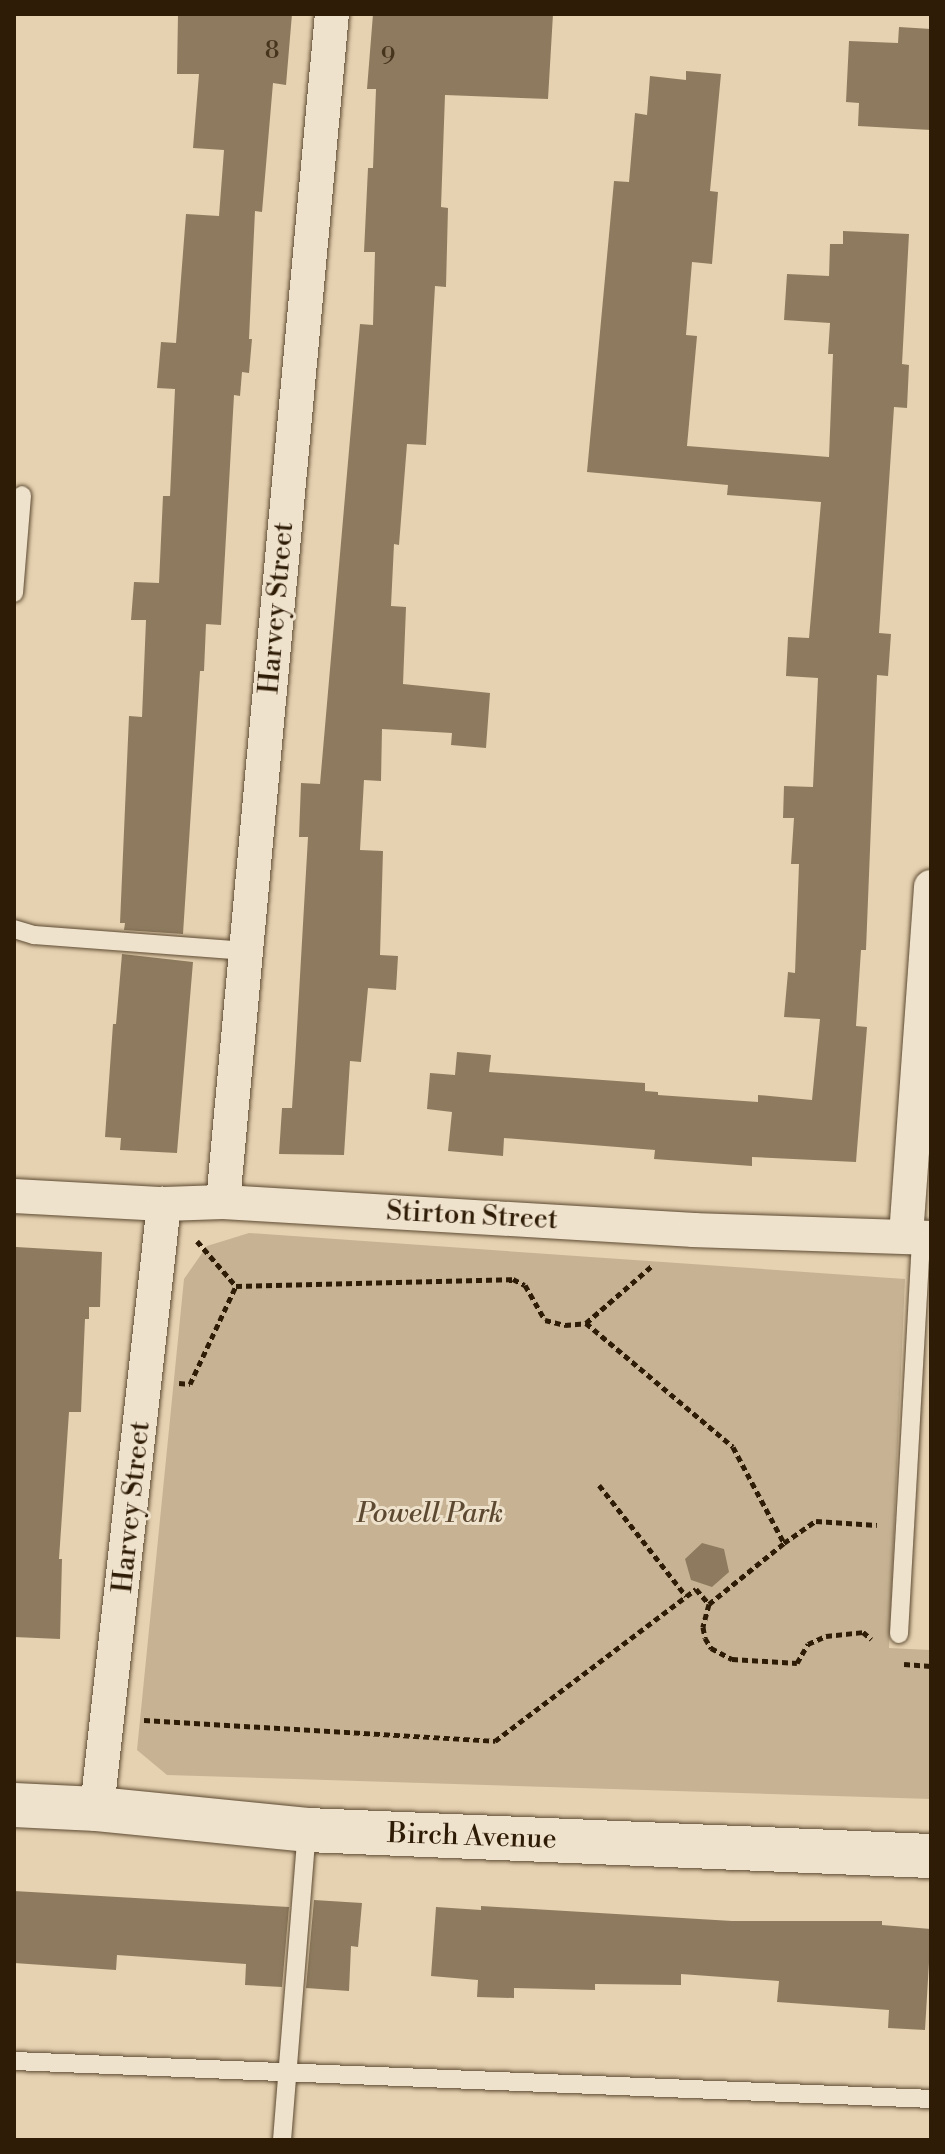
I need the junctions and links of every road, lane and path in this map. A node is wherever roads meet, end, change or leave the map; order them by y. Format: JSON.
{"nodes":[{"id":1,"x":332,"y":14,"type":"edge"},
{"id":2,"x":22,"y":495,"type":"dead end"},
{"id":3,"x":14,"y":593,"type":"edge"},
{"id":4,"x":931,"y":887,"type":"edge"},
{"id":5,"x":14,"y":929,"type":"edge"},
{"id":6,"x":929,"y":943,"type":"edge"},
{"id":7,"x":246,"y":951,"type":"junction"},
{"id":8,"x":14,"y":1196,"type":"edge"},
{"id":9,"x":223,"y":1202,"type":"junction"},
{"id":10,"x":164,"y":1204,"type":"junction"},
{"id":11,"x":694,"y":1230,"type":"junction"},
{"id":12,"x":919,"y":1237,"type":"edge"},
{"id":13,"x":236,"y":1286,"type":"junction"},
{"id":14,"x":586,"y":1323,"type":"junction"},
{"id":15,"x":145,"y":1379,"type":"junction"},
{"id":16,"x":599,"y":1485,"type":"dead end"},
{"id":17,"x":906,"y":1528,"type":"junction"},
{"id":18,"x":784,"y":1543,"type":"junction"},
{"id":19,"x":686,"y":1596,"type":"junction"},
{"id":20,"x":709,"y":1604,"type":"junction"},
{"id":21,"x":899,"y":1634,"type":"dead end"},
{"id":22,"x":875,"y":1643,"type":"dead end"},
{"id":23,"x":899,"y":1664,"type":"dead end"},
{"id":24,"x":931,"y":1666,"type":"edge"},
{"id":25,"x":107,"y":1718,"type":"junction"},
{"id":26,"x":14,"y":1805,"type":"edge"},
{"id":27,"x":97,"y":1809,"type":"junction"},
{"id":28,"x":307,"y":1830,"type":"junction"},
{"id":29,"x":931,"y":1856,"type":"edge"},
{"id":30,"x":14,"y":2061,"type":"edge"},
{"id":31,"x":287,"y":2075,"type":"junction"},
{"id":32,"x":931,"y":2099,"type":"edge"},
{"id":33,"x":282,"y":2140,"type":"edge"}],
"edges":[{"from":1,"to":7,"type":"street","name":"Harvey Street"},
{"from":2,"to":3,"type":"lane"},
{"from":4,"to":6,"type":"street"},
{"from":5,"to":7,"type":"lane"},
{"from":6,"to":12,"type":"street"},
{"from":7,"to":9,"type":"street","name":"Harvey Street"},
{"from":8,"to":10,"type":"street","name":"Stirton Street"},
{"from":9,"to":10,"type":"street","name":"Stirton Street"},
{"from":9,"to":11,"type":"street","name":"Stirton Street"},
{"from":10,"to":13,"type":"path"},
{"from":10,"to":15,"type":"street","name":"Harvey Street"},
{"from":11,"to":12,"type":"street","name":"Stirton Street"},
{"from":11,"to":14,"type":"path"},
{"from":12,"to":17,"type":"lane"},
{"from":13,"to":14,"type":"path"},
{"from":13,"to":15,"type":"path"},
{"from":14,"to":18,"type":"path"},
{"from":15,"to":25,"type":"street","name":"Harvey Street"},
{"from":16,"to":19,"type":"path"},
{"from":17,"to":18,"type":"path"},
{"from":17,"to":21,"type":"lane"},
{"from":18,"to":20,"type":"path"},
{"from":19,"to":20,"type":"path"},
{"from":19,"to":25,"type":"path"},
{"from":20,"to":22,"type":"path"},
{"from":23,"to":24,"type":"path"},
{"from":25,"to":27,"type":"street","name":"Harvey Street"},
{"from":26,"to":27,"type":"street","name":"Birch Avenue"},
{"from":27,"to":28,"type":"street","name":"Birch Avenue"},
{"from":28,"to":29,"type":"street","name":"Birch Avenue"},
{"from":28,"to":31,"type":"lane"},
{"from":30,"to":31,"type":"lane"},
{"from":31,"to":32,"type":"lane"},
{"from":31,"to":33,"type":"lane"}]}
